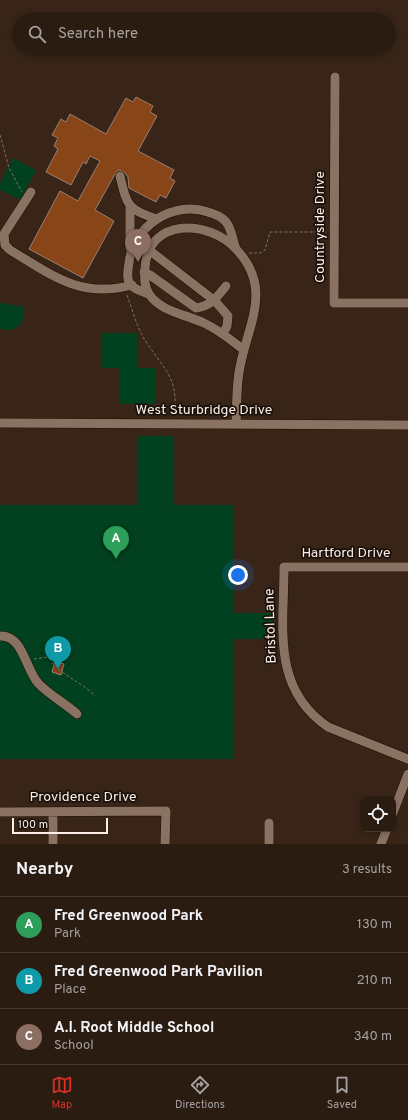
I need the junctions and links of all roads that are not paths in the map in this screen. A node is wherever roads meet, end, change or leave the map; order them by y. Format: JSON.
{"nodes":[{"id":1,"x":335,"y":77,"type":"dead end"},
{"id":2,"x":120,"y":176,"type":"dead end"},
{"id":3,"x":29,"y":196,"type":"road end"},
{"id":4,"x":130,"y":207,"type":"junction"},
{"id":5,"x":157,"y":219,"type":"junction"},
{"id":6,"x":236,"y":248,"type":"junction"},
{"id":7,"x":130,"y":249,"type":"junction"},
{"id":8,"x":149,"y":250,"type":"junction"},
{"id":9,"x":144,"y":272,"type":"junction"},
{"id":10,"x":226,"y":286,"type":"dead end"},
{"id":11,"x":128,"y":287,"type":"junction"},
{"id":12,"x":148,"y":294,"type":"junction"},
{"id":13,"x":215,"y":301,"type":"junction"},
{"id":14,"x":408,"y":303,"type":"edge"},
{"id":15,"x":223,"y":334,"type":"junction"},
{"id":16,"x":244,"y":350,"type":"junction"},
{"id":17,"x":0,"y":423,"type":"edge"},
{"id":18,"x":236,"y":424,"type":"junction"},
{"id":19,"x":408,"y":425,"type":"edge"},
{"id":20,"x":284,"y":567,"type":"joint"},
{"id":21,"x":408,"y":567,"type":"edge"},
{"id":22,"x":0,"y":636,"type":"edge"},
{"id":23,"x":77,"y":714,"type":"dead end"},
{"id":24,"x":408,"y":759,"type":"edge"},
{"id":25,"x":408,"y":774,"type":"edge"},
{"id":26,"x":396,"y":805,"type":"edge"},
{"id":27,"x":0,"y":812,"type":"edge"},
{"id":28,"x":53,"y":812,"type":"junction"},
{"id":29,"x":269,"y":822,"type":"dead end"},
{"id":30,"x":386,"y":832,"type":"edge"},
{"id":31,"x":53,"y":844,"type":"edge"},
{"id":32,"x":165,"y":844,"type":"edge"},
{"id":33,"x":269,"y":844,"type":"edge"},
{"id":34,"x":381,"y":844,"type":"edge"}],
"edges":[{"from":1,"to":14,"type":"street","name":"Countryside Drive"},
{"from":2,"to":4,"type":"street"},
{"from":3,"to":11,"type":"street"},
{"from":4,"to":5,"type":"street"},
{"from":4,"to":7,"type":"street"},
{"from":5,"to":6,"type":"street"},
{"from":5,"to":7,"type":"street"},
{"from":6,"to":8,"type":"street"},
{"from":6,"to":16,"type":"street"},
{"from":7,"to":11,"type":"street"},
{"from":8,"to":9,"type":"street"},
{"from":8,"to":13,"type":"street"},
{"from":9,"to":12,"type":"street"},
{"from":9,"to":13,"type":"street"},
{"from":10,"to":13,"type":"street"},
{"from":11,"to":12,"type":"street"},
{"from":12,"to":15,"type":"street"},
{"from":13,"to":15,"type":"street"},
{"from":15,"to":16,"type":"street"},
{"from":16,"to":18,"type":"street"},
{"from":17,"to":18,"type":"street","name":"West Sturbridge Drive"},
{"from":18,"to":19,"type":"street","name":"West Sturbridge Drive"},
{"from":20,"to":21,"type":"street","name":"Hartford Drive"},
{"from":20,"to":24,"type":"street","name":"Bristol Lane"},
{"from":22,"to":23,"type":"street"},
{"from":25,"to":26,"type":"street"},
{"from":27,"to":28,"type":"street","name":"Providence Drive"},
{"from":28,"to":31,"type":"street"},
{"from":28,"to":32,"type":"street","name":"Providence Drive"},
{"from":29,"to":33,"type":"street"},
{"from":30,"to":34,"type":"street"}]}
